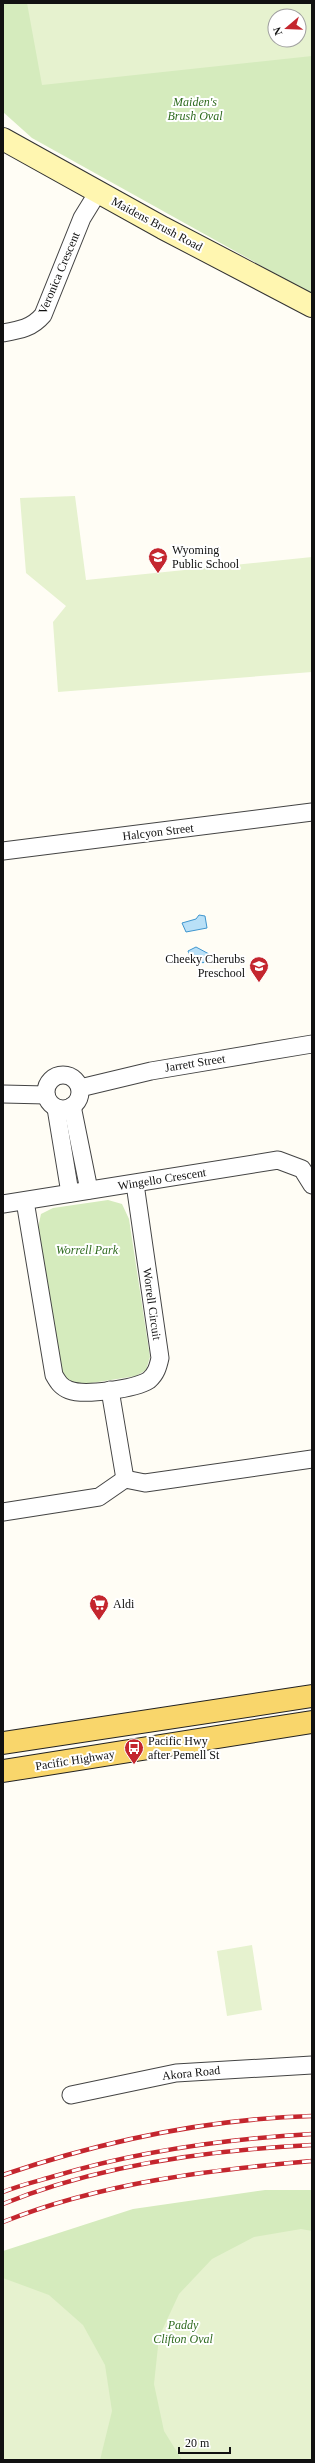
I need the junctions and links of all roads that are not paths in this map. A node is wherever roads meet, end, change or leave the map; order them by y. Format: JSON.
{"nodes":[{"id":1,"x":3,"y":139,"type":"edge"},
{"id":2,"x":98,"y":192,"type":"junction"},
{"id":3,"x":312,"y":306,"type":"edge"},
{"id":4,"x":3,"y":333,"type":"edge"},
{"id":5,"x":312,"y":812,"type":"edge"},
{"id":6,"x":3,"y":851,"type":"edge"},
{"id":7,"x":312,"y":1044,"type":"edge"},
{"id":8,"x":80,"y":1088,"type":"junction"},
{"id":9,"x":3,"y":1094,"type":"edge"},
{"id":10,"x":58,"y":1103,"type":"junction"},
{"id":11,"x":135,"y":1184,"type":"junction"},
{"id":12,"x":312,"y":1185,"type":"edge"},
{"id":13,"x":89,"y":1190,"type":"junction"},
{"id":14,"x":70,"y":1193,"type":"junction"},
{"id":15,"x":25,"y":1201,"type":"junction"},
{"id":16,"x":3,"y":1204,"type":"edge"},
{"id":17,"x":110,"y":1390,"type":"junction"},
{"id":18,"x":312,"y":1459,"type":"edge"},
{"id":19,"x":125,"y":1479,"type":"junction"},
{"id":20,"x":3,"y":1512,"type":"edge"},
{"id":21,"x":312,"y":1696,"type":"edge"},
{"id":22,"x":312,"y":1722,"type":"edge"},
{"id":23,"x":3,"y":1743,"type":"edge"},
{"id":24,"x":3,"y":1771,"type":"edge"},
{"id":25,"x":312,"y":2065,"type":"edge"},
{"id":26,"x":71,"y":2095,"type":"dead end"}],
"edges":[{"from":1,"to":2,"type":"street","name":"Maidens Brush Road"},
{"from":2,"to":3,"type":"street","name":"Maidens Brush Road"},
{"from":2,"to":4,"type":"street","name":"Veronica Crescent"},
{"from":5,"to":6,"type":"street","name":"Halcyon Street"},
{"from":7,"to":8,"type":"street","name":"Jarrett Street"},
{"from":8,"to":10,"type":"street"},
{"from":8,"to":10,"type":"street"},
{"from":9,"to":10,"type":"street"},
{"from":10,"to":13,"type":"street"},
{"from":10,"to":14,"type":"street"},
{"from":11,"to":12,"type":"street","name":"Wingello Crescent"},
{"from":11,"to":13,"type":"street","name":"Wingello Crescent"},
{"from":11,"to":17,"type":"street","name":"Worrell Circuit"},
{"from":13,"to":14,"type":"street","name":"Wingello Crescent"},
{"from":14,"to":15,"type":"street","name":"Wingello Crescent"},
{"from":15,"to":16,"type":"street","name":"Wingello Crescent"},
{"from":15,"to":17,"type":"street","name":"Worrell Circuit"},
{"from":17,"to":19,"type":"street"},
{"from":18,"to":19,"type":"street"},
{"from":19,"to":20,"type":"street"},
{"from":21,"to":23,"type":"main road"},
{"from":22,"to":24,"type":"main road","name":"Pacific Highway"},
{"from":25,"to":26,"type":"street","name":"Akora Road"}]}
